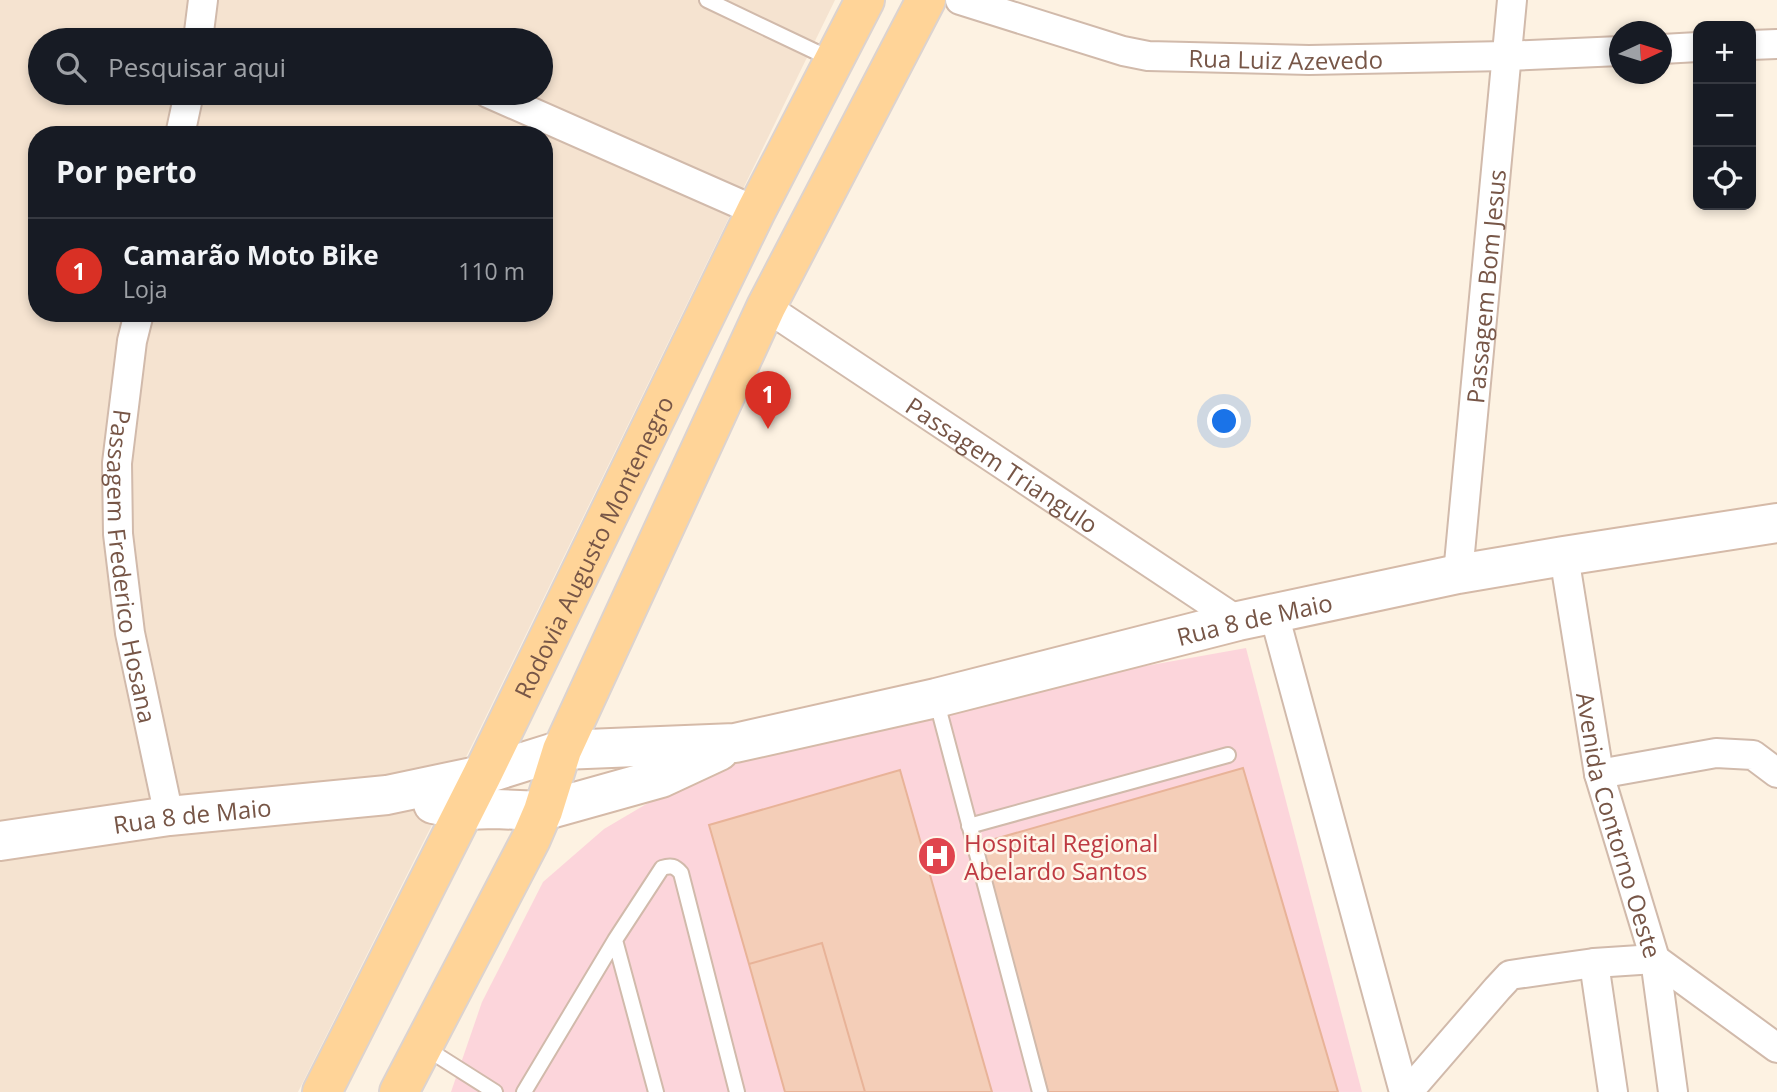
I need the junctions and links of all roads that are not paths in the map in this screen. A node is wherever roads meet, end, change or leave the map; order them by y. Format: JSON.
{"nodes":[{"id":1,"x":202,"y":0,"type":"edge"},
{"id":2,"x":707,"y":0,"type":"edge"},
{"id":3,"x":865,"y":0,"type":"edge"},
{"id":4,"x":926,"y":0,"type":"edge"},
{"id":5,"x":960,"y":0,"type":"edge"},
{"id":6,"x":1512,"y":0,"type":"edge"},
{"id":7,"x":199,"y":28,"type":"edge"},
{"id":8,"x":1777,"y":44,"type":"edge"},
{"id":9,"x":1756,"y":45,"type":"edge"},
{"id":10,"x":1693,"y":47,"type":"edge"},
{"id":11,"x":1672,"y":48,"type":"edge"},
{"id":12,"x":1609,"y":51,"type":"edge"},
{"id":13,"x":1506,"y":56,"type":"junction"},
{"id":14,"x":834,"y":60,"type":"junction"},
{"id":15,"x":186,"y":105,"type":"edge"},
{"id":16,"x":515,"y":105,"type":"edge"},
{"id":17,"x":182,"y":126,"type":"edge"},
{"id":18,"x":756,"y":211,"type":"junction"},
{"id":19,"x":766,"y":307,"type":"junction"},
{"id":20,"x":137,"y":322,"type":"edge"},
{"id":21,"x":1777,"y":523,"type":"edge"},
{"id":22,"x":1564,"y":556,"type":"junction"},
{"id":23,"x":1458,"y":574,"type":"junction"},
{"id":24,"x":1256,"y":617,"type":"junction"},
{"id":25,"x":936,"y":698,"type":"junction"},
{"id":26,"x":736,"y":743,"type":"junction"},
{"id":27,"x":562,"y":750,"type":"junction"},
{"id":28,"x":1228,"y":755,"type":"dead end"},
{"id":29,"x":1777,"y":773,"type":"edge"},
{"id":30,"x":1599,"y":774,"type":"junction"},
{"id":31,"x":482,"y":775,"type":"junction"},
{"id":32,"x":387,"y":795,"type":"junction"},
{"id":33,"x":464,"y":810,"type":"junction"},
{"id":34,"x":542,"y":811,"type":"junction"},
{"id":35,"x":169,"y":816,"type":"junction"},
{"id":36,"x":969,"y":826,"type":"junction"},
{"id":37,"x":0,"y":841,"type":"edge"},
{"id":38,"x":615,"y":940,"type":"junction"},
{"id":39,"x":1655,"y":959,"type":"junction"},
{"id":40,"x":1594,"y":963,"type":"junction"},
{"id":41,"x":423,"y":1046,"type":"junction"},
{"id":42,"x":1777,"y":1048,"type":"edge"},
{"id":43,"x":322,"y":1092,"type":"edge"},
{"id":44,"x":399,"y":1092,"type":"edge"},
{"id":45,"x":495,"y":1092,"type":"edge"},
{"id":46,"x":524,"y":1092,"type":"edge"},
{"id":47,"x":656,"y":1092,"type":"edge"},
{"id":48,"x":737,"y":1092,"type":"edge"},
{"id":49,"x":1040,"y":1092,"type":"edge"},
{"id":50,"x":1406,"y":1092,"type":"edge"},
{"id":51,"x":1613,"y":1092,"type":"edge"},
{"id":52,"x":1673,"y":1092,"type":"edge"}],
"edges":[{"from":1,"to":7,"type":"street"},
{"from":2,"to":14,"type":"lane"},
{"from":3,"to":14,"type":"main road","name":"Rodovia Augusto Montenegro"},
{"from":4,"to":19,"type":"main road"},
{"from":5,"to":13,"type":"street","name":"Rua Luiz Azevedo"},
{"from":6,"to":13,"type":"street","name":"Passagem Bom Jesus"},
{"from":8,"to":9,"type":"street"},
{"from":10,"to":11,"type":"street"},
{"from":12,"to":13,"type":"street","name":"Rua Luiz Azevedo"},
{"from":13,"to":23,"type":"street","name":"Passagem Bom Jesus"},
{"from":14,"to":18,"type":"main road","name":"Rodovia Augusto Montenegro"},
{"from":15,"to":17,"type":"street"},
{"from":16,"to":18,"type":"street"},
{"from":18,"to":31,"type":"main road","name":"Rodovia Augusto Montenegro"},
{"from":19,"to":24,"type":"street","name":"Passagem Triangulo"},
{"from":19,"to":27,"type":"main road"},
{"from":20,"to":35,"type":"street","name":"Passagem Frederico Hosana"},
{"from":21,"to":22,"type":"street","name":"Rua 8 de Maio"},
{"from":22,"to":23,"type":"street","name":"Rua 8 de Maio"},
{"from":22,"to":30,"type":"street","name":"Avenida Contorno Oeste"},
{"from":23,"to":24,"type":"street","name":"Rua 8 de Maio"},
{"from":24,"to":25,"type":"street","name":"Rua 8 de Maio"},
{"from":24,"to":50,"type":"street"},
{"from":25,"to":26,"type":"street","name":"Rua 8 de Maio"},
{"from":25,"to":36,"type":"lane"},
{"from":26,"to":27,"type":"street","name":"Rua 8 de Maio"},
{"from":26,"to":34,"type":"street","name":"Rua 8 de Maio"},
{"from":27,"to":31,"type":"street","name":"Rua 8 de Maio"},
{"from":27,"to":34,"type":"main road"},
{"from":28,"to":36,"type":"lane"},
{"from":29,"to":30,"type":"street"},
{"from":30,"to":39,"type":"street","name":"Avenida Contorno Oeste"},
{"from":31,"to":32,"type":"street","name":"Rua 8 de Maio"},
{"from":31,"to":33,"type":"main road","name":"Rodovia Augusto Montenegro"},
{"from":32,"to":33,"type":"street","name":"Rua 8 de Maio"},
{"from":32,"to":35,"type":"street","name":"Rua 8 de Maio"},
{"from":33,"to":34,"type":"street","name":"Rua 8 de Maio"},
{"from":33,"to":43,"type":"main road","name":"Rodovia Augusto Montenegro"},
{"from":34,"to":41,"type":"main road"},
{"from":35,"to":37,"type":"street","name":"Rua 8 de Maio"},
{"from":36,"to":49,"type":"lane"},
{"from":38,"to":46,"type":"lane"},
{"from":38,"to":47,"type":"lane"},
{"from":38,"to":48,"type":"lane"},
{"from":39,"to":40,"type":"street"},
{"from":39,"to":42,"type":"street"},
{"from":39,"to":52,"type":"street","name":"Avenida Contorno Oeste"},
{"from":40,"to":50,"type":"street"},
{"from":40,"to":51,"type":"street"},
{"from":41,"to":44,"type":"main road"},
{"from":41,"to":45,"type":"lane"}]}
